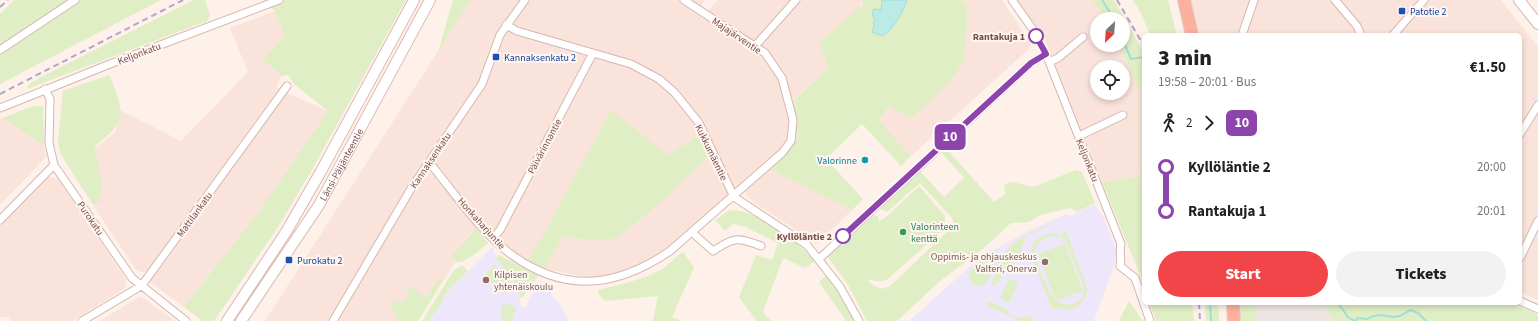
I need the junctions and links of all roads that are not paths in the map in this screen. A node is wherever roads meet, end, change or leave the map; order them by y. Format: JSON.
{"nodes":[{"id":1,"x":74,"y":0,"type":"edge"},
{"id":2,"x":279,"y":0,"type":"edge"},
{"id":3,"x":414,"y":0,"type":"edge"},
{"id":4,"x":430,"y":0,"type":"edge"},
{"id":5,"x":525,"y":0,"type":"edge"},
{"id":6,"x":684,"y":0,"type":"edge"},
{"id":7,"x":796,"y":0,"type":"edge"},
{"id":8,"x":1012,"y":0,"type":"edge"},
{"id":9,"x":1184,"y":0,"type":"edge"},
{"id":10,"x":1254,"y":0,"type":"edge"},
{"id":11,"x":1335,"y":0,"type":"edge"},
{"id":12,"x":1424,"y":0,"type":"edge"},
{"id":13,"x":1519,"y":0,"type":"edge"},
{"id":14,"x":1538,"y":24,"type":"edge"},
{"id":15,"x":506,"y":25,"type":"junction"},
{"id":16,"x":1192,"y":33,"type":"edge"},
{"id":17,"x":1243,"y":33,"type":"edge"},
{"id":18,"x":1360,"y":33,"type":"edge"},
{"id":19,"x":1395,"y":33,"type":"edge"},
{"id":20,"x":1083,"y":37,"type":"dead end"},
{"id":21,"x":755,"y":46,"type":"junction"},
{"id":22,"x":0,"y":50,"type":"edge"},
{"id":23,"x":593,"y":53,"type":"junction"},
{"id":24,"x":1046,"y":54,"type":"junction"},
{"id":25,"x":1049,"y":62,"type":"junction"},
{"id":26,"x":287,"y":86,"type":"dead end"},
{"id":27,"x":45,"y":89,"type":"junction"},
{"id":28,"x":1538,"y":105,"type":"edge"},
{"id":29,"x":0,"y":108,"type":"edge"},
{"id":30,"x":1123,"y":115,"type":"dead end"},
{"id":31,"x":1522,"y":131,"type":"edge"},
{"id":32,"x":1079,"y":136,"type":"junction"},
{"id":33,"x":429,"y":162,"type":"junction"},
{"id":34,"x":54,"y":165,"type":"junction"},
{"id":35,"x":734,"y":197,"type":"junction"},
{"id":36,"x":0,"y":220,"type":"edge"},
{"id":37,"x":1538,"y":221,"type":"edge"},
{"id":38,"x":695,"y":235,"type":"dead end"},
{"id":39,"x":493,"y":238,"type":"junction"},
{"id":40,"x":761,"y":246,"type":"dead end"},
{"id":41,"x":1522,"y":254,"type":"edge"},
{"id":42,"x":820,"y":259,"type":"junction"},
{"id":43,"x":141,"y":286,"type":"junction"},
{"id":44,"x":1142,"y":300,"type":"edge"},
{"id":45,"x":1522,"y":302,"type":"edge"},
{"id":46,"x":1144,"y":305,"type":"edge"},
{"id":47,"x":1233,"y":305,"type":"edge"},
{"id":48,"x":1538,"y":310,"type":"edge"},
{"id":49,"x":82,"y":321,"type":"edge"},
{"id":50,"x":186,"y":321,"type":"edge"},
{"id":51,"x":227,"y":321,"type":"edge"},
{"id":52,"x":241,"y":321,"type":"edge"},
{"id":53,"x":333,"y":321,"type":"edge"},
{"id":54,"x":859,"y":321,"type":"edge"},
{"id":55,"x":1150,"y":321,"type":"edge"},
{"id":56,"x":1234,"y":321,"type":"edge"}],
"edges":[{"from":1,"to":22,"type":"street"},
{"from":2,"to":27,"type":"street","name":"Keljonkatu"},
{"from":3,"to":51,"type":"main road","name":"Länsi-Päijänteentie"},
{"from":4,"to":52,"type":"main road","name":"Länsi-Päijänteentie"},
{"from":5,"to":15,"type":"street","name":"Kannaksenkatu"},
{"from":6,"to":21,"type":"street","name":"Majajärventie"},
{"from":7,"to":21,"type":"street"},
{"from":8,"to":24,"type":"street","name":"Keljonkatu"},
{"from":9,"to":16,"type":"highway"},
{"from":10,"to":17,"type":"street"},
{"from":11,"to":18,"type":"street"},
{"from":12,"to":19,"type":"street"},
{"from":13,"to":14,"type":"main road"},
{"from":15,"to":23,"type":"street","name":"Kukkumäentie"},
{"from":15,"to":33,"type":"street","name":"Kannaksenkatu"},
{"from":20,"to":25,"type":"street"},
{"from":21,"to":35,"type":"street","name":"Majajärventie"},
{"from":23,"to":35,"type":"street","name":"Kukkumäentie"},
{"from":23,"to":39,"type":"street","name":"Päivärinnantie"},
{"from":24,"to":25,"type":"street","name":"Keljonkatu"},
{"from":24,"to":42,"type":"street"},
{"from":25,"to":32,"type":"street","name":"Keljonkatu"},
{"from":26,"to":43,"type":"street","name":"Mattilankatu"},
{"from":27,"to":29,"type":"street","name":"Keljonkatu"},
{"from":27,"to":34,"type":"street","name":"Purokatu"},
{"from":28,"to":31,"type":"street"},
{"from":30,"to":32,"type":"street"},
{"from":32,"to":44,"type":"street","name":"Keljonkatu"},
{"from":33,"to":39,"type":"street","name":"Honkaharjuntie"},
{"from":33,"to":53,"type":"street","name":"Kannaksenkatu"},
{"from":34,"to":36,"type":"street"},
{"from":34,"to":43,"type":"street","name":"Purokatu"},
{"from":35,"to":39,"type":"street","name":"Honkaharjuntie"},
{"from":35,"to":42,"type":"street"},
{"from":37,"to":41,"type":"street"},
{"from":38,"to":40,"type":"street"},
{"from":42,"to":54,"type":"street"},
{"from":43,"to":49,"type":"street","name":"Mattilankatu"},
{"from":43,"to":50,"type":"street","name":"Purokatu"},
{"from":45,"to":48,"type":"street"},
{"from":46,"to":55,"type":"street","name":"Keljonkatu"},
{"from":47,"to":56,"type":"highway"}]}
